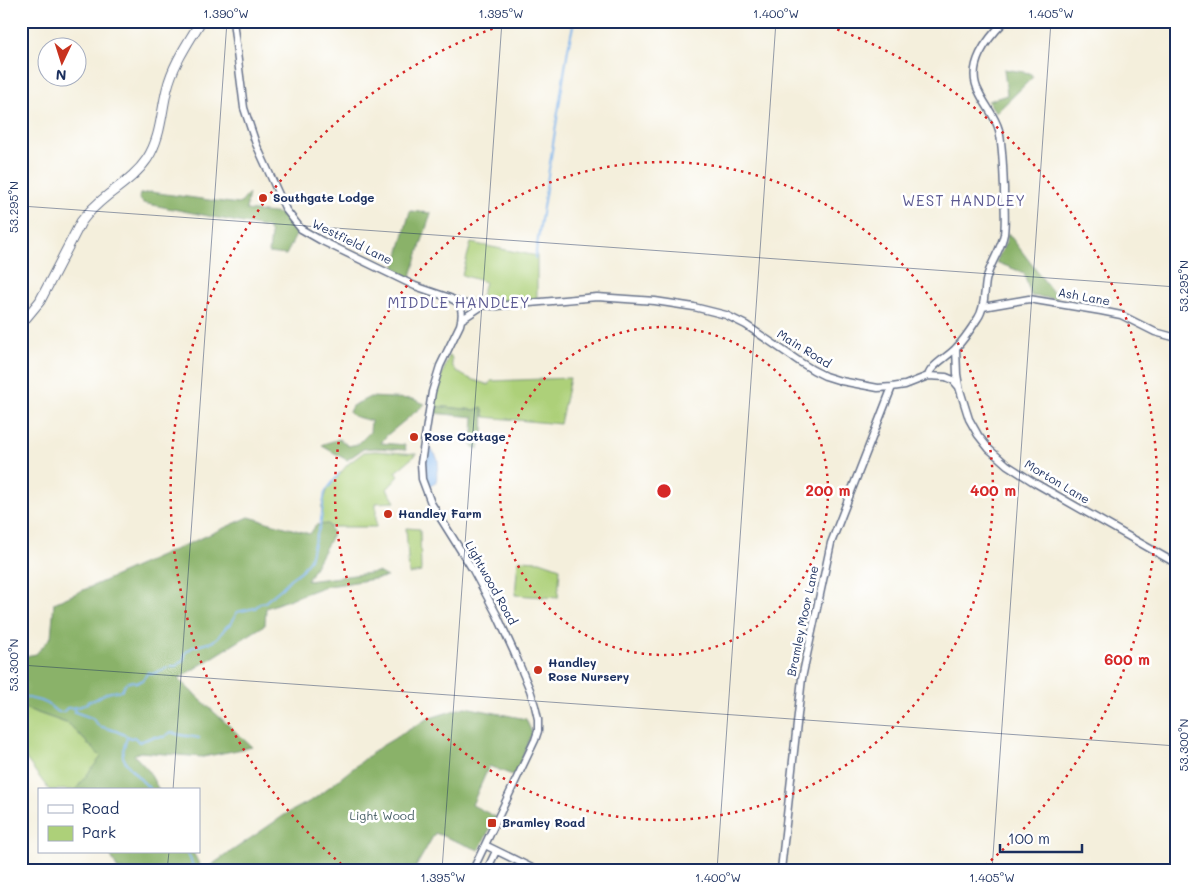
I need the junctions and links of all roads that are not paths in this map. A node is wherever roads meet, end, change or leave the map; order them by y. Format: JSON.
{"nodes":[{"id":1,"x":201,"y":21,"type":"edge"},
{"id":2,"x":233,"y":21,"type":"edge"},
{"id":3,"x":1005,"y":21,"type":"edge"},
{"id":4,"x":459,"y":303,"type":"junction"},
{"id":5,"x":483,"y":306,"type":"junction"},
{"id":6,"x":983,"y":308,"type":"junction"},
{"id":7,"x":462,"y":320,"type":"junction"},
{"id":8,"x":21,"y":324,"type":"edge"},
{"id":9,"x":1177,"y":338,"type":"edge"},
{"id":10,"x":956,"y":348,"type":"junction"},
{"id":11,"x":928,"y":376,"type":"junction"},
{"id":12,"x":892,"y":387,"type":"junction"},
{"id":13,"x":959,"y":387,"type":"junction"},
{"id":14,"x":1177,"y":564,"type":"edge"},
{"id":15,"x":485,"y":845,"type":"junction"},
{"id":16,"x":496,"y":851,"type":"junction"},
{"id":17,"x":473,"y":870,"type":"edge"},
{"id":18,"x":487,"y":870,"type":"edge"},
{"id":19,"x":536,"y":870,"type":"edge"},
{"id":20,"x":781,"y":870,"type":"edge"}],
"edges":[{"from":1,"to":8,"type":"main road"},
{"from":2,"to":4,"type":"street","name":"Westfield Lane"},
{"from":3,"to":6,"type":"street","name":"Main Road"},
{"from":4,"to":5,"type":"street","name":"Main Road"},
{"from":4,"to":7,"type":"street"},
{"from":5,"to":7,"type":"street"},
{"from":5,"to":12,"type":"street","name":"Main Road"},
{"from":6,"to":9,"type":"street","name":"Ash Lane"},
{"from":6,"to":10,"type":"street","name":"Main Road"},
{"from":7,"to":15,"type":"street","name":"Lightwood Road"},
{"from":10,"to":11,"type":"street","name":"Main Road"},
{"from":10,"to":13,"type":"street","name":"Morton Lane"},
{"from":11,"to":12,"type":"street","name":"Main Road"},
{"from":11,"to":13,"type":"street"},
{"from":12,"to":20,"type":"street","name":"Bramley Moor Lane"},
{"from":13,"to":14,"type":"street","name":"Morton Lane"},
{"from":15,"to":16,"type":"street"},
{"from":15,"to":17,"type":"street","name":"Lightwood Road"},
{"from":16,"to":18,"type":"street"},
{"from":16,"to":19,"type":"street"}]}
